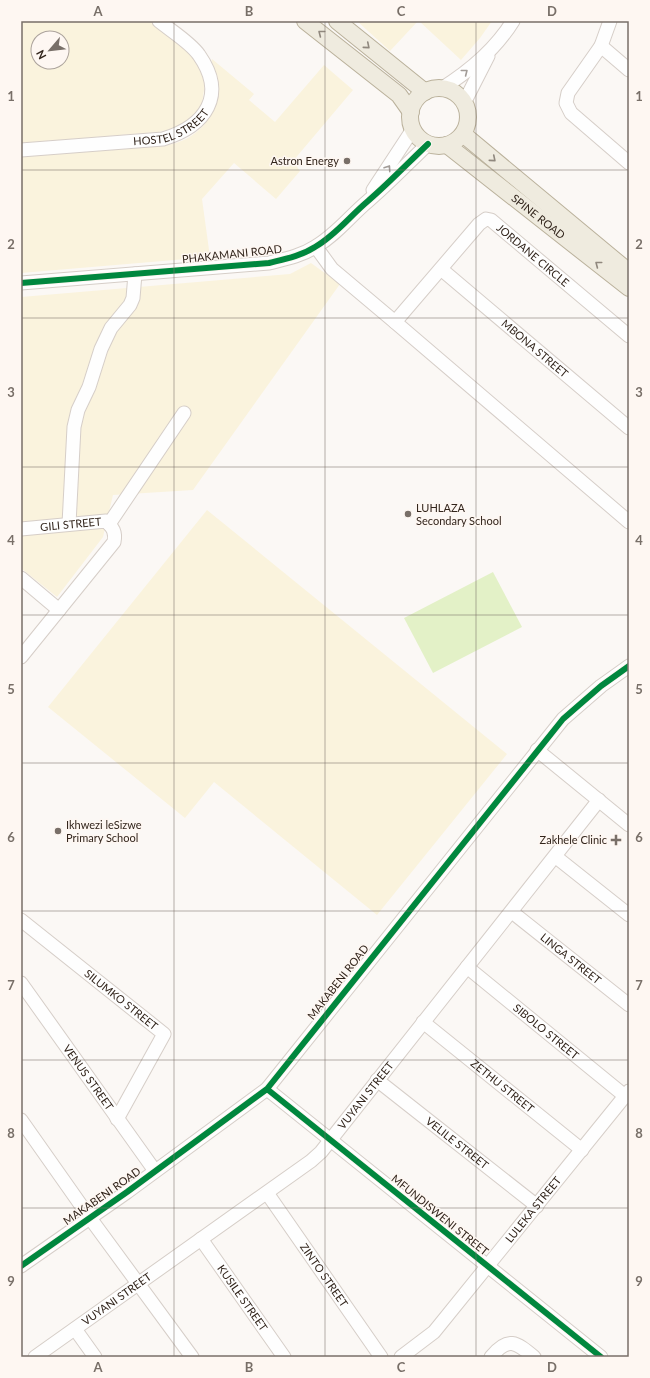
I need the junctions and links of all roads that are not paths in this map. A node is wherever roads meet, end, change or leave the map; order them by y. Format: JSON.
{"nodes":[{"id":1,"x":159,"y":21,"type":"edge"},
{"id":2,"x":306,"y":21,"type":"edge"},
{"id":3,"x":337,"y":21,"type":"edge"},
{"id":4,"x":513,"y":21,"type":"edge"},
{"id":5,"x":610,"y":21,"type":"edge"},
{"id":6,"x":601,"y":46,"type":"junction"},
{"id":7,"x":488,"y":54,"type":"junction"},
{"id":8,"x":629,"y":70,"type":"edge"},
{"id":9,"x":441,"y":89,"type":"junction"},
{"id":10,"x":425,"y":92,"type":"junction"},
{"id":11,"x":464,"y":103,"type":"junction"},
{"id":12,"x":411,"y":112,"type":"junction"},
{"id":13,"x":413,"y":128,"type":"junction"},
{"id":14,"x":463,"y":134,"type":"junction"},
{"id":15,"x":428,"y":144,"type":"junction"},
{"id":16,"x":447,"y":145,"type":"junction"},
{"id":17,"x":21,"y":150,"type":"edge"},
{"id":18,"x":629,"y":162,"type":"edge"},
{"id":19,"x":368,"y":201,"type":"junction"},
{"id":20,"x":316,"y":247,"type":"junction"},
{"id":21,"x":440,"y":269,"type":"junction"},
{"id":22,"x":629,"y":272,"type":"edge"},
{"id":23,"x":135,"y":274,"type":"junction"},
{"id":24,"x":21,"y":283,"type":"edge"},
{"id":25,"x":629,"y":288,"type":"edge"},
{"id":26,"x":394,"y":322,"type":"junction"},
{"id":27,"x":629,"y":336,"type":"edge"},
{"id":28,"x":184,"y":413,"type":"dead end"},
{"id":29,"x":629,"y":428,"type":"edge"},
{"id":30,"x":629,"y":522,"type":"edge"},
{"id":31,"x":69,"y":524,"type":"junction"},
{"id":32,"x":109,"y":524,"type":"junction"},
{"id":33,"x":21,"y":529,"type":"edge"},
{"id":34,"x":21,"y":578,"type":"edge"},
{"id":35,"x":59,"y":610,"type":"junction"},
{"id":36,"x":21,"y":657,"type":"edge"},
{"id":37,"x":629,"y":666,"type":"edge"},
{"id":38,"x":537,"y":750,"type":"junction"},
{"id":39,"x":599,"y":800,"type":"junction"},
{"id":40,"x":629,"y":825,"type":"edge"},
{"id":41,"x":556,"y":857,"type":"junction"},
{"id":42,"x":512,"y":912,"type":"junction"},
{"id":43,"x":629,"y":915,"type":"edge"},
{"id":44,"x":21,"y":920,"type":"edge"},
{"id":45,"x":467,"y":967,"type":"junction"},
{"id":46,"x":21,"y":983,"type":"edge"},
{"id":47,"x":629,"y":1005,"type":"edge"},
{"id":48,"x":423,"y":1022,"type":"junction"},
{"id":49,"x":377,"y":1080,"type":"junction"},
{"id":50,"x":267,"y":1089,"type":"junction"},
{"id":51,"x":627,"y":1094,"type":"edge"},
{"id":52,"x":117,"y":1119,"type":"junction"},
{"id":53,"x":21,"y":1120,"type":"edge"},
{"id":54,"x":330,"y":1139,"type":"junction"},
{"id":55,"x":582,"y":1150,"type":"junction"},
{"id":56,"x":155,"y":1171,"type":"junction"},
{"id":57,"x":267,"y":1193,"type":"junction"},
{"id":58,"x":537,"y":1206,"type":"junction"},
{"id":59,"x":90,"y":1218,"type":"junction"},
{"id":60,"x":201,"y":1239,"type":"junction"},
{"id":61,"x":23,"y":1261,"type":"edge"},
{"id":62,"x":489,"y":1266,"type":"junction"},
{"id":63,"x":138,"y":1284,"type":"junction"},
{"id":64,"x":75,"y":1329,"type":"junction"},
{"id":65,"x":35,"y":1357,"type":"edge"},
{"id":66,"x":95,"y":1357,"type":"edge"},
{"id":67,"x":192,"y":1357,"type":"edge"},
{"id":68,"x":284,"y":1357,"type":"edge"},
{"id":69,"x":381,"y":1357,"type":"edge"},
{"id":70,"x":401,"y":1357,"type":"edge"},
{"id":71,"x":491,"y":1357,"type":"edge"},
{"id":72,"x":534,"y":1357,"type":"edge"},
{"id":73,"x":601,"y":1357,"type":"edge"}],
"edges":[{"from":1,"to":17,"type":"street","name":"HOSTEL STREET"},
{"from":12,"to":2,"type":"main road","one_way":true},
{"from":3,"to":10,"type":"main road","one_way":true},
{"from":4,"to":7,"type":"street"},
{"from":5,"to":6,"type":"street"},
{"from":6,"to":8,"type":"street"},
{"from":6,"to":18,"type":"street"},
{"from":9,"to":7,"type":"street","one_way":true},
{"from":7,"to":11,"type":"street"},
{"from":9,"to":10,"type":"main road"},
{"from":9,"to":11,"type":"main road"},
{"from":10,"to":12,"type":"main road"},
{"from":11,"to":14,"type":"main road"},
{"from":12,"to":13,"type":"main road"},
{"from":13,"to":15,"type":"main road"},
{"from":19,"to":13,"type":"street","name":"PHAKAMANI ROAD","one_way":true},
{"from":14,"to":16,"type":"main road"},
{"from":14,"to":22,"type":"main road","name":"SPINE ROAD","one_way":true},
{"from":15,"to":16,"type":"main road"},
{"from":15,"to":19,"type":"street","name":"PHAKAMANI ROAD"},
{"from":25,"to":16,"type":"main road","name":"SPINE ROAD","one_way":true},
{"from":19,"to":20,"type":"street","name":"PHAKAMANI ROAD"},
{"from":20,"to":23,"type":"street","name":"PHAKAMANI ROAD"},
{"from":20,"to":26,"type":"street"},
{"from":21,"to":26,"type":"street","name":"JORDANE CIRCLE"},
{"from":21,"to":27,"type":"street","name":"JORDANE CIRCLE"},
{"from":21,"to":29,"type":"street","name":"MBONA STREET"},
{"from":23,"to":24,"type":"street","name":"PHAKAMANI ROAD"},
{"from":23,"to":31,"type":"street"},
{"from":26,"to":30,"type":"street"},
{"from":28,"to":32,"type":"street"},
{"from":31,"to":32,"type":"street","name":"GILI STREET"},
{"from":31,"to":33,"type":"street","name":"GILI STREET"},
{"from":32,"to":35,"type":"street","name":"GILI STREET"},
{"from":34,"to":35,"type":"street"},
{"from":35,"to":36,"type":"street","name":"GILI STREET"},
{"from":37,"to":38,"type":"street","name":"MAKABENI ROAD"},
{"from":38,"to":39,"type":"street"},
{"from":38,"to":50,"type":"street","name":"MAKABENI ROAD"},
{"from":39,"to":40,"type":"street"},
{"from":39,"to":41,"type":"street","name":"VUYANI STREET"},
{"from":41,"to":42,"type":"street","name":"VUYANI STREET"},
{"from":41,"to":43,"type":"street"},
{"from":42,"to":45,"type":"street","name":"VUYANI STREET"},
{"from":42,"to":47,"type":"street","name":"LINGA STREET"},
{"from":44,"to":52,"type":"street","name":"SILUMKO STREET"},
{"from":45,"to":48,"type":"street","name":"VUYANI STREET"},
{"from":45,"to":51,"type":"street","name":"SIBOLO STREET"},
{"from":46,"to":52,"type":"street","name":"VENUS STREET"},
{"from":48,"to":49,"type":"street","name":"VUYANI STREET"},
{"from":48,"to":55,"type":"street","name":"ZETHU STREET"},
{"from":49,"to":54,"type":"street","name":"VUYANI STREET"},
{"from":49,"to":58,"type":"street","name":"VELILE STREET"},
{"from":50,"to":54,"type":"street","name":"MFUNDISWENI STREET"},
{"from":50,"to":56,"type":"street","name":"MAKABENI ROAD"},
{"from":51,"to":55,"type":"street","name":"LULEKA STREET"},
{"from":52,"to":56,"type":"street","name":"VENUS STREET"},
{"from":53,"to":59,"type":"street"},
{"from":54,"to":57,"type":"street","name":"VUYANI STREET"},
{"from":54,"to":62,"type":"street","name":"MFUNDISWENI STREET"},
{"from":55,"to":58,"type":"street","name":"LULEKA STREET"},
{"from":56,"to":59,"type":"street","name":"MAKABENI ROAD"},
{"from":57,"to":60,"type":"street","name":"VUYANI STREET"},
{"from":57,"to":69,"type":"street","name":"ZINTO STREET"},
{"from":58,"to":62,"type":"street","name":"LULEKA STREET"},
{"from":59,"to":61,"type":"street","name":"MAKABENI ROAD"},
{"from":59,"to":63,"type":"street"},
{"from":60,"to":63,"type":"street","name":"VUYANI STREET"},
{"from":60,"to":68,"type":"street","name":"KUSILE STREET"},
{"from":62,"to":70,"type":"street","name":"LULEKA STREET"},
{"from":62,"to":73,"type":"street","name":"MFUNDISWENI STREET"},
{"from":63,"to":64,"type":"street","name":"VUYANI STREET"},
{"from":63,"to":67,"type":"street"},
{"from":64,"to":65,"type":"street","name":"VUYANI STREET"},
{"from":64,"to":66,"type":"street"},
{"from":71,"to":72,"type":"street"}]}
